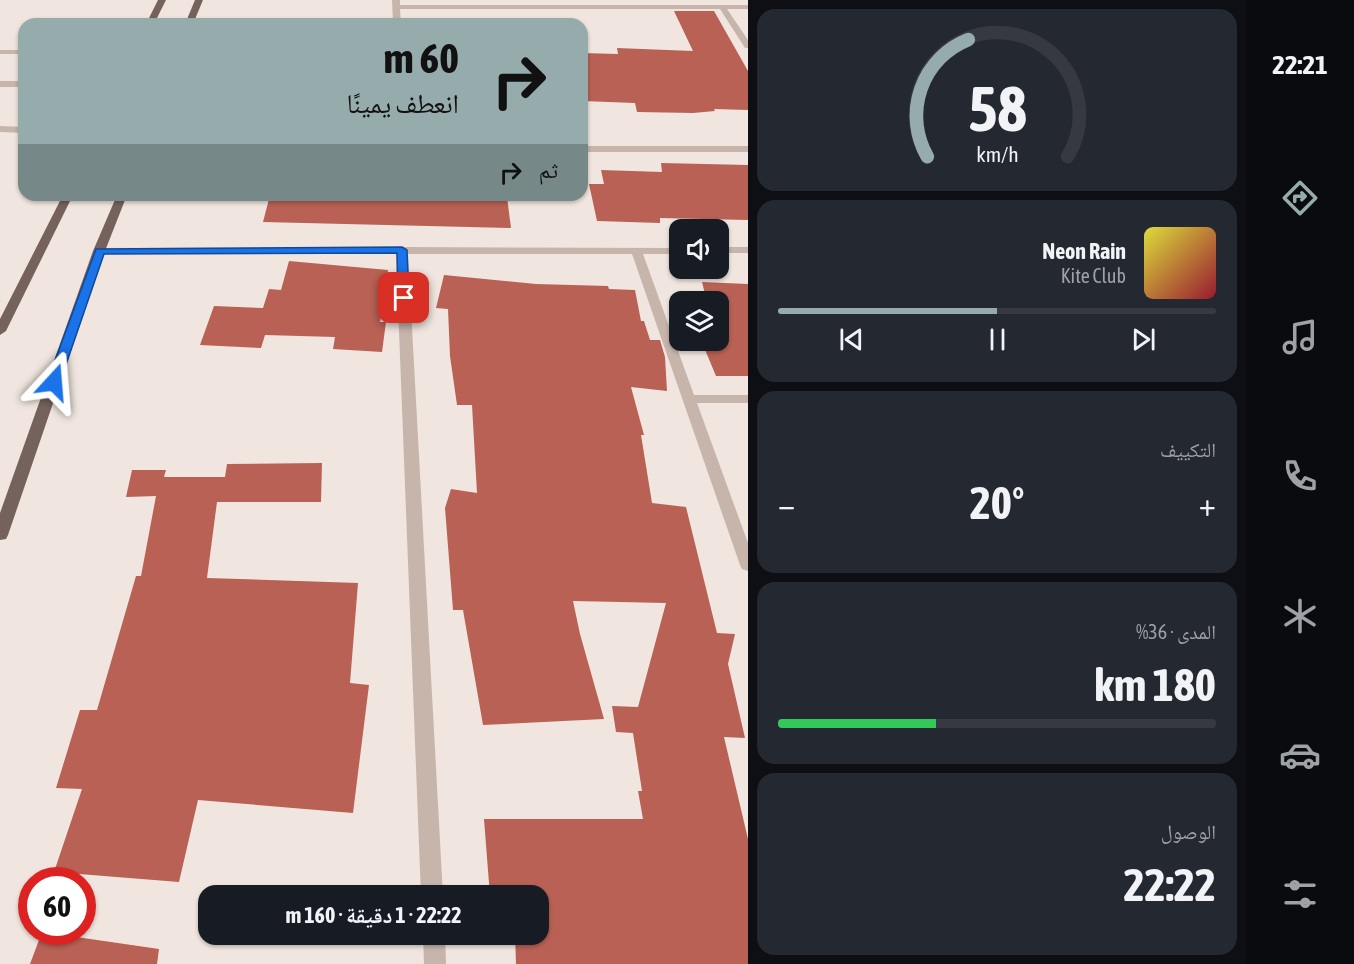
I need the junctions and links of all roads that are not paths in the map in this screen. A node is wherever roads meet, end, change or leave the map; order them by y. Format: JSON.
{"nodes":[{"id":1,"x":162,"y":0,"type":"edge"},
{"id":2,"x":199,"y":0,"type":"edge"},
{"id":3,"x":396,"y":3,"type":"edge"},
{"id":4,"x":722,"y":7,"type":"junction"},
{"id":5,"x":748,"y":7,"type":"edge"},
{"id":6,"x":153,"y":18,"type":"edge"},
{"id":7,"x":192,"y":18,"type":"edge"},
{"id":8,"x":397,"y":18,"type":"edge"},
{"id":9,"x":748,"y":46,"type":"edge"},
{"id":10,"x":0,"y":52,"type":"edge"},
{"id":11,"x":18,"y":52,"type":"edge"},
{"id":12,"x":0,"y":84,"type":"edge"},
{"id":13,"x":18,"y":84,"type":"edge"},
{"id":14,"x":0,"y":129,"type":"edge"},
{"id":15,"x":18,"y":130,"type":"edge"},
{"id":16,"x":588,"y":149,"type":"edge"},
{"id":17,"x":748,"y":149,"type":"edge"},
{"id":18,"x":65,"y":201,"type":"edge"},
{"id":19,"x":120,"y":201,"type":"edge"},
{"id":20,"x":402,"y":250,"type":"junction"},
{"id":21,"x":636,"y":250,"type":"junction"},
{"id":22,"x":669,"y":250,"type":"edge"},
{"id":23,"x":729,"y":250,"type":"edge"},
{"id":24,"x":748,"y":250,"type":"edge"},
{"id":25,"x":99,"y":251,"type":"junction"},
{"id":26,"x":0,"y":331,"type":"edge"},
{"id":27,"x":688,"y":399,"type":"junction"},
{"id":28,"x":748,"y":399,"type":"edge"},
{"id":29,"x":0,"y":535,"type":"edge"},
{"id":30,"x":748,"y":565,"type":"edge"},
{"id":31,"x":431,"y":885,"type":"edge"},
{"id":32,"x":434,"y":945,"type":"edge"},
{"id":33,"x":435,"y":964,"type":"edge"}],
"edges":[{"from":1,"to":6,"type":"main road"},
{"from":2,"to":7,"type":"main road"},
{"from":3,"to":4,"type":"street"},
{"from":3,"to":8,"type":"street"},
{"from":4,"to":5,"type":"street"},
{"from":4,"to":9,"type":"street"},
{"from":10,"to":11,"type":"street"},
{"from":12,"to":13,"type":"street"},
{"from":14,"to":15,"type":"street"},
{"from":16,"to":17,"type":"street"},
{"from":18,"to":26,"type":"main road"},
{"from":19,"to":25,"type":"main road"},
{"from":20,"to":21,"type":"street"},
{"from":20,"to":25,"type":"street"},
{"from":20,"to":31,"type":"street"},
{"from":21,"to":22,"type":"street"},
{"from":21,"to":27,"type":"street"},
{"from":23,"to":24,"type":"street"},
{"from":25,"to":29,"type":"main road"},
{"from":27,"to":28,"type":"street"},
{"from":27,"to":30,"type":"street"},
{"from":32,"to":33,"type":"street"}]}
